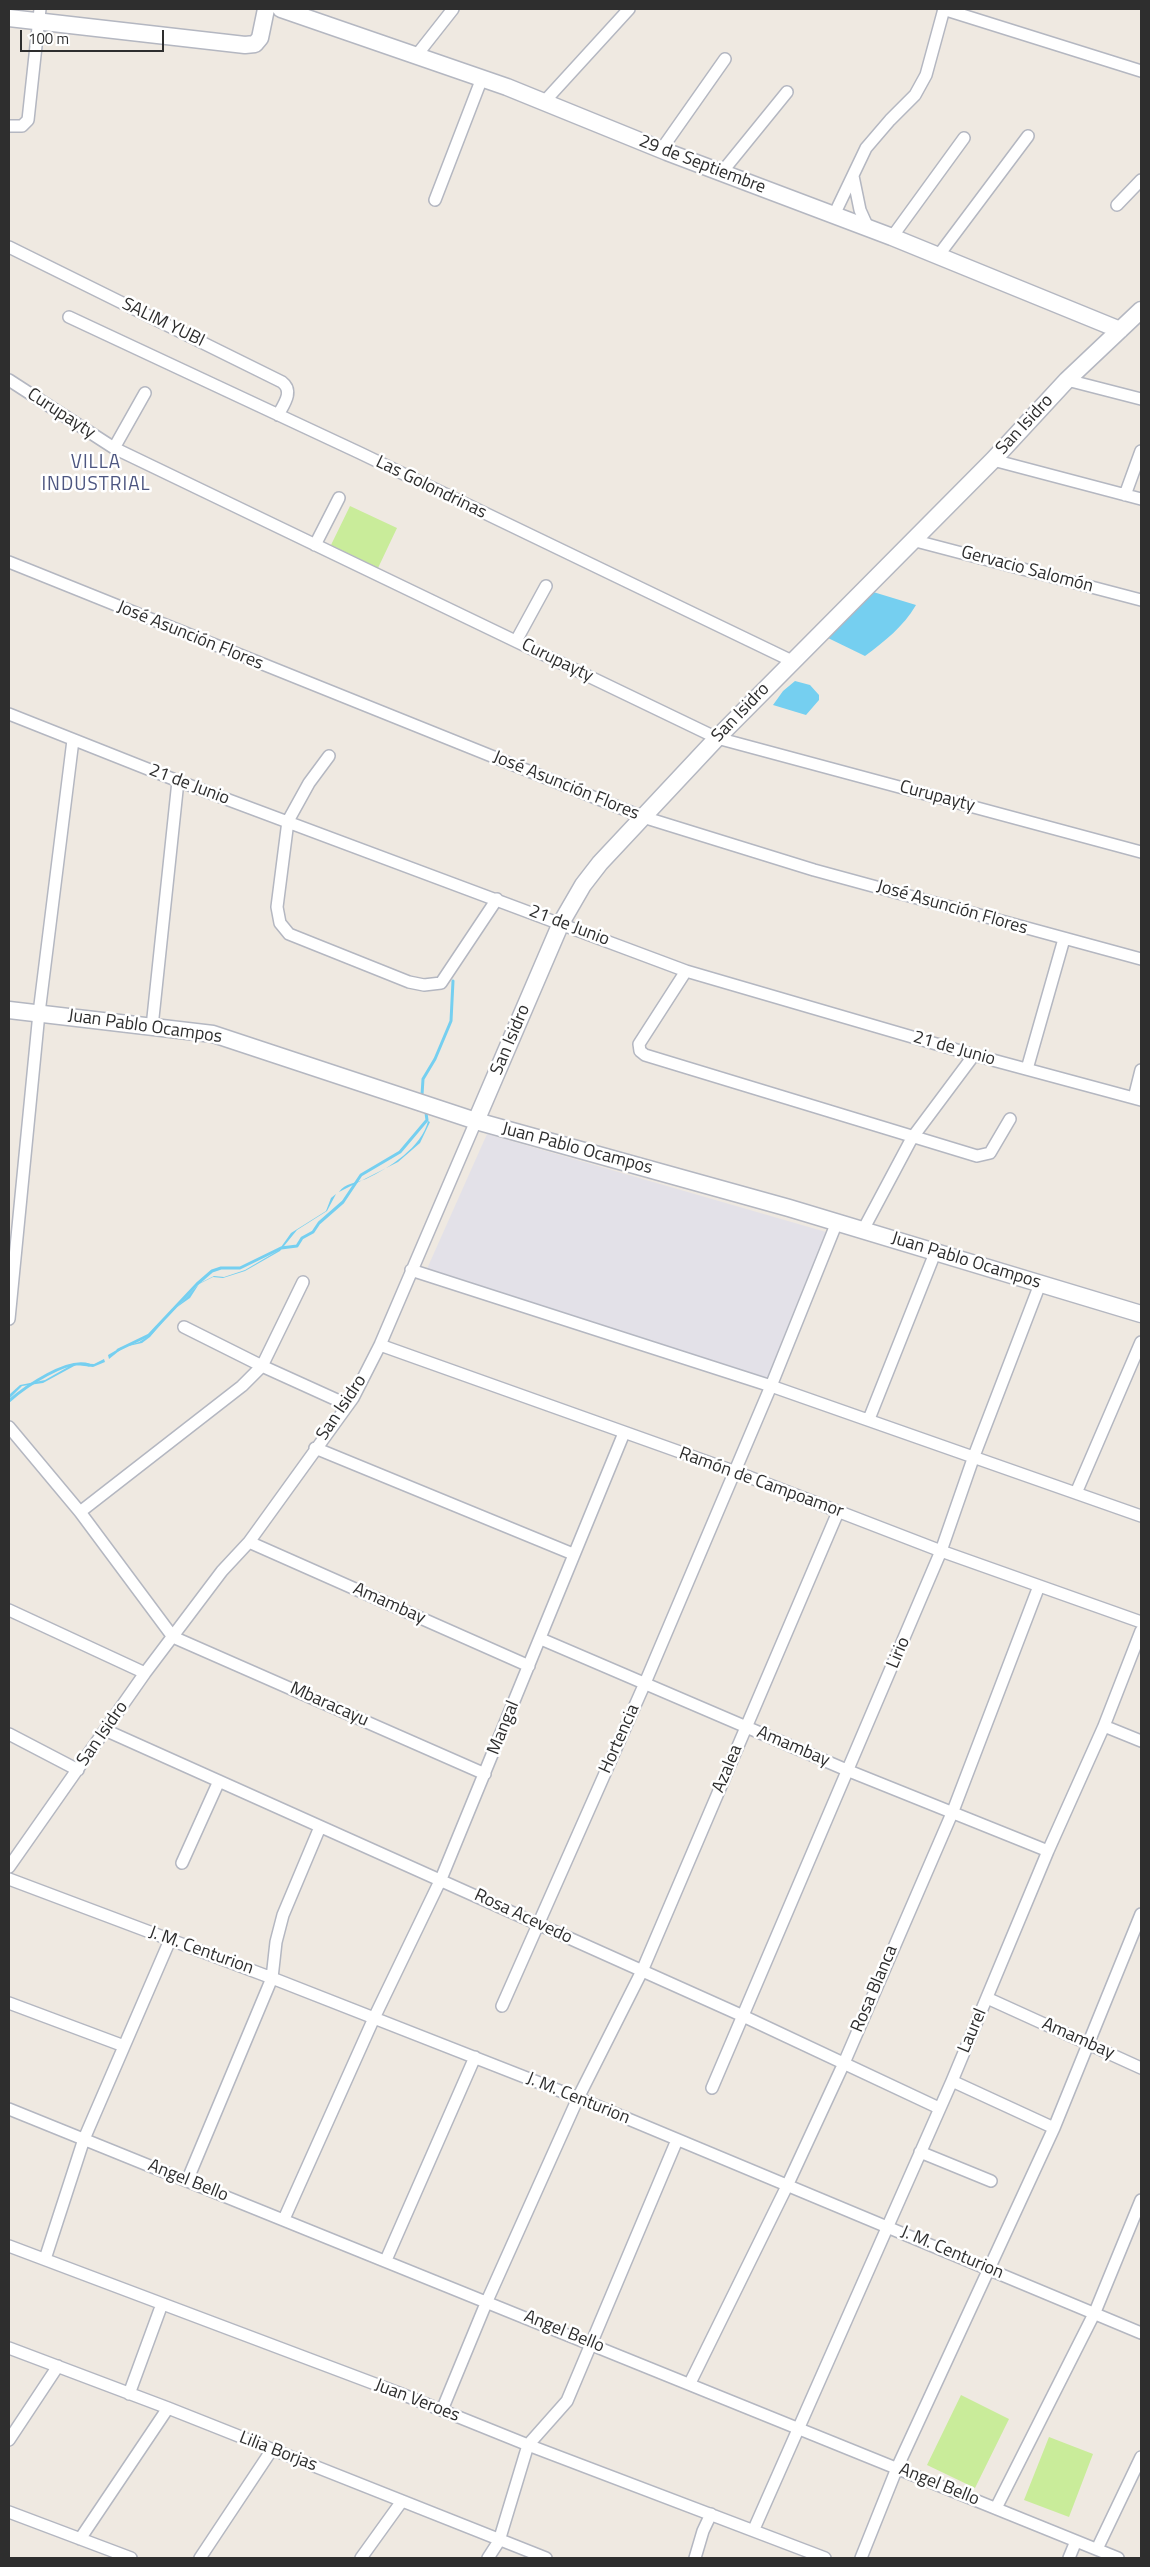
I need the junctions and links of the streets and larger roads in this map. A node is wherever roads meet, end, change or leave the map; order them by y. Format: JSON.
{"nodes":[{"id":1,"x":266,"y":9,"type":"edge"},
{"id":2,"x":281,"y":9,"type":"edge"},
{"id":3,"x":453,"y":9,"type":"edge"},
{"id":4,"x":629,"y":9,"type":"edge"},
{"id":5,"x":944,"y":9,"type":"edge"},
{"id":6,"x":39,"y":15,"type":"edge"},
{"id":7,"x":9,"y":18,"type":"edge"},
{"id":8,"x":416,"y":56,"type":"junction"},
{"id":9,"x":725,"y":59,"type":"dead end"},
{"id":10,"x":1141,"y":70,"type":"edge"},
{"id":11,"x":482,"y":78,"type":"junction"},
{"id":12,"x":786,"y":92,"type":"dead end"},
{"id":13,"x":544,"y":102,"type":"junction"},
{"id":14,"x":9,"y":126,"type":"edge"},
{"id":15,"x":1028,"y":136,"type":"dead end"},
{"id":16,"x":964,"y":138,"type":"dead end"},
{"id":17,"x":661,"y":150,"type":"junction"},
{"id":18,"x":722,"y":172,"type":"junction"},
{"id":19,"x":853,"y":176,"type":"junction"},
{"id":20,"x":1141,"y":180,"type":"edge"},
{"id":21,"x":435,"y":200,"type":"dead end"},
{"id":22,"x":1116,"y":205,"type":"dead end"},
{"id":23,"x":834,"y":215,"type":"junction"},
{"id":24,"x":869,"y":230,"type":"junction"},
{"id":25,"x":892,"y":237,"type":"junction"},
{"id":26,"x":9,"y":247,"type":"edge"},
{"id":27,"x":938,"y":256,"type":"junction"},
{"id":28,"x":1141,"y":310,"type":"edge"},
{"id":29,"x":69,"y":317,"type":"dead end"},
{"id":30,"x":1120,"y":330,"type":"junction"},
{"id":31,"x":9,"y":380,"type":"edge"},
{"id":32,"x":1066,"y":380,"type":"junction"},
{"id":33,"x":145,"y":393,"type":"dead end"},
{"id":34,"x":1141,"y":399,"type":"edge"},
{"id":35,"x":278,"y":415,"type":"junction"},
{"id":36,"x":114,"y":448,"type":"junction"},
{"id":37,"x":1141,"y":451,"type":"edge"},
{"id":38,"x":993,"y":460,"type":"junction"},
{"id":39,"x":1125,"y":495,"type":"junction"},
{"id":40,"x":339,"y":498,"type":"dead end"},
{"id":41,"x":1141,"y":499,"type":"edge"},
{"id":42,"x":912,"y":540,"type":"junction"},
{"id":43,"x":315,"y":545,"type":"junction"},
{"id":44,"x":9,"y":562,"type":"edge"},
{"id":45,"x":546,"y":586,"type":"dead end"},
{"id":46,"x":1141,"y":600,"type":"edge"},
{"id":47,"x":516,"y":641,"type":"junction"},
{"id":48,"x":792,"y":661,"type":"junction"},
{"id":49,"x":9,"y":714,"type":"edge"},
{"id":50,"x":717,"y":738,"type":"junction"},
{"id":51,"x":73,"y":740,"type":"junction"},
{"id":52,"x":328,"y":756,"type":"dead end"},
{"id":53,"x":178,"y":781,"type":"junction"},
{"id":54,"x":643,"y":817,"type":"junction"},
{"id":55,"x":288,"y":821,"type":"junction"},
{"id":56,"x":1141,"y":852,"type":"edge"},
{"id":57,"x":497,"y":899,"type":"junction"},
{"id":58,"x":561,"y":923,"type":"junction"},
{"id":59,"x":1064,"y":939,"type":"junction"},
{"id":60,"x":1141,"y":960,"type":"edge"},
{"id":61,"x":686,"y":971,"type":"junction"},
{"id":62,"x":9,"y":1010,"type":"edge"},
{"id":63,"x":39,"y":1013,"type":"junction"},
{"id":64,"x":152,"y":1026,"type":"junction"},
{"id":65,"x":974,"y":1055,"type":"junction"},
{"id":66,"x":1027,"y":1069,"type":"junction"},
{"id":67,"x":1141,"y":1070,"type":"edge"},
{"id":68,"x":1138,"y":1099,"type":"edge"},
{"id":69,"x":1010,"y":1119,"type":"dead end"},
{"id":70,"x":476,"y":1121,"type":"junction"},
{"id":71,"x":912,"y":1138,"type":"junction"},
{"id":72,"x":837,"y":1222,"type":"junction"},
{"id":73,"x":13,"y":1228,"type":"edge"},
{"id":74,"x":863,"y":1230,"type":"junction"},
{"id":75,"x":935,"y":1253,"type":"junction"},
{"id":76,"x":411,"y":1270,"type":"junction"},
{"id":77,"x":303,"y":1282,"type":"dead end"},
{"id":78,"x":1040,"y":1284,"type":"junction"},
{"id":79,"x":1141,"y":1314,"type":"edge"},
{"id":80,"x":9,"y":1319,"type":"edge"},
{"id":81,"x":184,"y":1326,"type":"dead end"},
{"id":82,"x":1141,"y":1342,"type":"edge"},
{"id":83,"x":380,"y":1345,"type":"junction"},
{"id":84,"x":262,"y":1366,"type":"junction"},
{"id":85,"x":771,"y":1386,"type":"junction"},
{"id":86,"x":348,"y":1405,"type":"junction"},
{"id":87,"x":869,"y":1419,"type":"junction"},
{"id":88,"x":9,"y":1428,"type":"edge"},
{"id":89,"x":624,"y":1433,"type":"junction"},
{"id":90,"x":316,"y":1448,"type":"junction"},
{"id":91,"x":974,"y":1456,"type":"junction"},
{"id":92,"x":736,"y":1472,"type":"junction"},
{"id":93,"x":1076,"y":1493,"type":"junction"},
{"id":94,"x":80,"y":1512,"type":"junction"},
{"id":95,"x":838,"y":1512,"type":"junction"},
{"id":96,"x":1141,"y":1516,"type":"edge"},
{"id":97,"x":249,"y":1542,"type":"junction"},
{"id":98,"x":941,"y":1551,"type":"junction"},
{"id":99,"x":573,"y":1554,"type":"junction"},
{"id":100,"x":1039,"y":1586,"type":"junction"},
{"id":101,"x":9,"y":1610,"type":"edge"},
{"id":102,"x":1141,"y":1622,"type":"edge"},
{"id":103,"x":1141,"y":1631,"type":"edge"},
{"id":104,"x":173,"y":1637,"type":"junction"},
{"id":105,"x":541,"y":1639,"type":"junction"},
{"id":106,"x":529,"y":1666,"type":"junction"},
{"id":107,"x":145,"y":1673,"type":"junction"},
{"id":108,"x":645,"y":1683,"type":"junction"},
{"id":109,"x":1104,"y":1726,"type":"junction"},
{"id":110,"x":746,"y":1727,"type":"junction"},
{"id":111,"x":105,"y":1730,"type":"junction"},
{"id":112,"x":9,"y":1734,"type":"edge"},
{"id":113,"x":1141,"y":1741,"type":"edge"},
{"id":114,"x":78,"y":1770,"type":"junction"},
{"id":115,"x":849,"y":1771,"type":"junction"},
{"id":116,"x":485,"y":1774,"type":"junction"},
{"id":117,"x":219,"y":1781,"type":"junction"},
{"id":118,"x":953,"y":1811,"type":"junction"},
{"id":119,"x":320,"y":1827,"type":"junction"},
{"id":120,"x":1048,"y":1851,"type":"junction"},
{"id":121,"x":11,"y":1860,"type":"edge"},
{"id":122,"x":182,"y":1864,"type":"dead end"},
{"id":123,"x":9,"y":1879,"type":"edge"},
{"id":124,"x":441,"y":1879,"type":"junction"},
{"id":125,"x":1141,"y":1914,"type":"edge"},
{"id":126,"x":537,"y":1925,"type":"junction"},
{"id":127,"x":170,"y":1940,"type":"junction"},
{"id":128,"x":642,"y":1971,"type":"junction"},
{"id":129,"x":272,"y":1978,"type":"junction"},
{"id":130,"x":987,"y":1998,"type":"junction"},
{"id":131,"x":9,"y":2003,"type":"edge"},
{"id":132,"x":502,"y":2006,"type":"dead end"},
{"id":133,"x":742,"y":2016,"type":"junction"},
{"id":134,"x":374,"y":2018,"type":"junction"},
{"id":135,"x":1087,"y":2044,"type":"junction"},
{"id":136,"x":124,"y":2046,"type":"junction"},
{"id":137,"x":475,"y":2058,"type":"junction"},
{"id":138,"x":844,"y":2063,"type":"junction"},
{"id":139,"x":1141,"y":2068,"type":"edge"},
{"id":140,"x":952,"y":2081,"type":"junction"},
{"id":141,"x":712,"y":2088,"type":"dead end"},
{"id":142,"x":578,"y":2098,"type":"junction"},
{"id":143,"x":939,"y":2108,"type":"junction"},
{"id":144,"x":9,"y":2109,"type":"edge"},
{"id":145,"x":1054,"y":2128,"type":"junction"},
{"id":146,"x":84,"y":2139,"type":"junction"},
{"id":147,"x":677,"y":2140,"type":"junction"},
{"id":148,"x":920,"y":2152,"type":"junction"},
{"id":149,"x":187,"y":2180,"type":"junction"},
{"id":150,"x":991,"y":2181,"type":"dead end"},
{"id":151,"x":787,"y":2186,"type":"junction"},
{"id":152,"x":1141,"y":2200,"type":"edge"},
{"id":153,"x":284,"y":2219,"type":"junction"},
{"id":154,"x":887,"y":2226,"type":"junction"},
{"id":155,"x":9,"y":2246,"type":"edge"},
{"id":156,"x":45,"y":2259,"type":"junction"},
{"id":157,"x":386,"y":2260,"type":"junction"},
{"id":158,"x":990,"y":2269,"type":"junction"},
{"id":159,"x":487,"y":2301,"type":"junction"},
{"id":160,"x":162,"y":2304,"type":"junction"},
{"id":161,"x":1095,"y":2312,"type":"junction"},
{"id":162,"x":1141,"y":2333,"type":"edge"},
{"id":163,"x":592,"y":2343,"type":"junction"},
{"id":164,"x":9,"y":2348,"type":"edge"},
{"id":165,"x":58,"y":2366,"type":"junction"},
{"id":166,"x":690,"y":2383,"type":"junction"},
{"id":167,"x":129,"y":2394,"type":"junction"},
{"id":168,"x":168,"y":2408,"type":"junction"},
{"id":169,"x":442,"y":2410,"type":"junction"},
{"id":170,"x":798,"y":2427,"type":"junction"},
{"id":171,"x":9,"y":2440,"type":"edge"},
{"id":172,"x":528,"y":2445,"type":"junction"},
{"id":173,"x":271,"y":2451,"type":"junction"},
{"id":174,"x":1141,"y":2457,"type":"edge"},
{"id":175,"x":897,"y":2468,"type":"junction"},
{"id":176,"x":402,"y":2501,"type":"junction"},
{"id":177,"x":996,"y":2508,"type":"junction"},
{"id":178,"x":9,"y":2512,"type":"edge"},
{"id":179,"x":711,"y":2514,"type":"junction"},
{"id":180,"x":754,"y":2530,"type":"junction"},
{"id":181,"x":80,"y":2539,"type":"junction"},
{"id":182,"x":500,"y":2541,"type":"junction"},
{"id":183,"x":1076,"y":2541,"type":"junction"},
{"id":184,"x":1097,"y":2550,"type":"junction"},
{"id":185,"x":131,"y":2558,"type":"edge"},
{"id":186,"x":200,"y":2558,"type":"edge"},
{"id":187,"x":361,"y":2558,"type":"edge"},
{"id":188,"x":488,"y":2558,"type":"edge"},
{"id":189,"x":546,"y":2558,"type":"edge"},
{"id":190,"x":695,"y":2558,"type":"edge"},
{"id":191,"x":825,"y":2558,"type":"edge"},
{"id":192,"x":861,"y":2558,"type":"edge"},
{"id":193,"x":1069,"y":2558,"type":"edge"},
{"id":194,"x":1118,"y":2558,"type":"edge"}],
"edges":[{"from":1,"to":6,"type":"street"},
{"from":2,"to":8,"type":"street","name":"29 de Septiembre"},
{"from":3,"to":8,"type":"street"},
{"from":4,"to":13,"type":"street"},
{"from":5,"to":10,"type":"street"},
{"from":5,"to":19,"type":"street"},
{"from":6,"to":7,"type":"street"},
{"from":6,"to":14,"type":"street"},
{"from":8,"to":11,"type":"street","name":"29 de Septiembre"},
{"from":9,"to":17,"type":"street"},
{"from":11,"to":13,"type":"street","name":"29 de Septiembre"},
{"from":11,"to":21,"type":"street"},
{"from":12,"to":18,"type":"street"},
{"from":13,"to":17,"type":"street","name":"29 de Septiembre"},
{"from":15,"to":27,"type":"street"},
{"from":16,"to":25,"type":"street"},
{"from":17,"to":18,"type":"street","name":"29 de Septiembre"},
{"from":18,"to":23,"type":"street","name":"29 de Septiembre"},
{"from":19,"to":23,"type":"street"},
{"from":19,"to":24,"type":"street"},
{"from":20,"to":22,"type":"street"},
{"from":23,"to":24,"type":"street","name":"29 de Septiembre"},
{"from":24,"to":25,"type":"street","name":"29 de Septiembre"},
{"from":25,"to":27,"type":"street","name":"29 de Septiembre"},
{"from":26,"to":35,"type":"street","name":"SALIM YUBI"},
{"from":27,"to":30,"type":"street","name":"29 de Septiembre"},
{"from":28,"to":30,"type":"street","name":"San Isidro"},
{"from":29,"to":35,"type":"street","name":"Las Golondrinas"},
{"from":30,"to":32,"type":"street","name":"San Isidro"},
{"from":31,"to":36,"type":"street","name":"Curupayty"},
{"from":32,"to":34,"type":"street"},
{"from":32,"to":38,"type":"street","name":"San Isidro"},
{"from":33,"to":36,"type":"street"},
{"from":35,"to":48,"type":"street","name":"Las Golondrinas"},
{"from":36,"to":43,"type":"street","name":"Curupayty"},
{"from":37,"to":39,"type":"street"},
{"from":38,"to":39,"type":"street"},
{"from":38,"to":42,"type":"street","name":"San Isidro"},
{"from":39,"to":41,"type":"street"},
{"from":40,"to":43,"type":"street"},
{"from":42,"to":46,"type":"street","name":"Gervacio Salomón"},
{"from":42,"to":48,"type":"street","name":"San Isidro"},
{"from":43,"to":47,"type":"street","name":"Curupayty"},
{"from":44,"to":54,"type":"street","name":"José Asunción Flores"},
{"from":45,"to":47,"type":"street"},
{"from":47,"to":50,"type":"street","name":"Curupayty"},
{"from":48,"to":50,"type":"street","name":"San Isidro"},
{"from":49,"to":51,"type":"street","name":"21 de Junio"},
{"from":50,"to":54,"type":"street","name":"San Isidro"},
{"from":50,"to":56,"type":"street","name":"Curupayty"},
{"from":51,"to":53,"type":"street","name":"21 de Junio"},
{"from":51,"to":63,"type":"street"},
{"from":52,"to":55,"type":"street"},
{"from":53,"to":55,"type":"street","name":"21 de Junio"},
{"from":53,"to":64,"type":"street"},
{"from":54,"to":58,"type":"street","name":"San Isidro"},
{"from":54,"to":59,"type":"street","name":"José Asunción Flores"},
{"from":55,"to":57,"type":"street","name":"21 de Junio"},
{"from":55,"to":57,"type":"street"},
{"from":57,"to":58,"type":"street","name":"21 de Junio"},
{"from":58,"to":61,"type":"street","name":"21 de Junio"},
{"from":58,"to":70,"type":"street","name":"San Isidro"},
{"from":59,"to":60,"type":"street","name":"José Asunción Flores"},
{"from":59,"to":66,"type":"street"},
{"from":61,"to":65,"type":"street","name":"21 de Junio"},
{"from":61,"to":71,"type":"street"},
{"from":62,"to":63,"type":"street","name":"Juan Pablo Ocampos"},
{"from":63,"to":64,"type":"street","name":"Juan Pablo Ocampos"},
{"from":63,"to":73,"type":"street"},
{"from":64,"to":70,"type":"street","name":"Juan Pablo Ocampos"},
{"from":65,"to":66,"type":"street","name":"21 de Junio"},
{"from":65,"to":71,"type":"street"},
{"from":66,"to":68,"type":"street","name":"21 de Junio"},
{"from":67,"to":68,"type":"street"},
{"from":69,"to":71,"type":"street"},
{"from":70,"to":72,"type":"street","name":"Juan Pablo Ocampos"},
{"from":70,"to":76,"type":"street","name":"San Isidro"},
{"from":71,"to":74,"type":"street"},
{"from":72,"to":74,"type":"street","name":"Juan Pablo Ocampos"},
{"from":72,"to":85,"type":"street","name":"Hortencia"},
{"from":73,"to":80,"type":"street"},
{"from":74,"to":75,"type":"street","name":"Juan Pablo Ocampos"},
{"from":75,"to":78,"type":"street","name":"Juan Pablo Ocampos"},
{"from":75,"to":87,"type":"street"},
{"from":76,"to":83,"type":"street","name":"San Isidro"},
{"from":76,"to":85,"type":"street"},
{"from":77,"to":84,"type":"street"},
{"from":78,"to":79,"type":"street","name":"Juan Pablo Ocampos"},
{"from":78,"to":91,"type":"street","name":"Lirio"},
{"from":81,"to":84,"type":"street"},
{"from":82,"to":93,"type":"street"},
{"from":83,"to":86,"type":"street","name":"San Isidro"},
{"from":83,"to":89,"type":"street","name":"Ramón de Campoamor"},
{"from":84,"to":86,"type":"street"},
{"from":84,"to":94,"type":"street"},
{"from":85,"to":87,"type":"street"},
{"from":85,"to":92,"type":"street","name":"Hortencia"},
{"from":86,"to":90,"type":"street","name":"San Isidro"},
{"from":87,"to":91,"type":"street"},
{"from":88,"to":94,"type":"street"},
{"from":89,"to":92,"type":"street","name":"Ramón de Campoamor"},
{"from":89,"to":99,"type":"street","name":"Mangal"},
{"from":90,"to":97,"type":"street","name":"San Isidro"},
{"from":90,"to":99,"type":"street"},
{"from":91,"to":93,"type":"street"},
{"from":91,"to":98,"type":"street","name":"Lirio"},
{"from":92,"to":95,"type":"street","name":"Ramón de Campoamor"},
{"from":92,"to":108,"type":"street","name":"Hortencia"},
{"from":93,"to":96,"type":"street"},
{"from":94,"to":104,"type":"street"},
{"from":95,"to":98,"type":"street","name":"Ramón de Campoamor"},
{"from":95,"to":110,"type":"street","name":"Azalea"},
{"from":97,"to":104,"type":"street","name":"San Isidro"},
{"from":97,"to":106,"type":"street","name":"Amambay"},
{"from":98,"to":100,"type":"street","name":"Ramón de Campoamor"},
{"from":98,"to":115,"type":"street","name":"Lirio"},
{"from":99,"to":105,"type":"street","name":"Mangal"},
{"from":100,"to":102,"type":"street","name":"Ramón de Campoamor"},
{"from":100,"to":118,"type":"street","name":"Rosa Blanca"},
{"from":101,"to":107,"type":"street"},
{"from":103,"to":109,"type":"street","name":"Laurel"},
{"from":104,"to":107,"type":"street","name":"San Isidro"},
{"from":104,"to":116,"type":"street","name":"Mbaracayu"},
{"from":105,"to":106,"type":"street","name":"Mangal"},
{"from":105,"to":108,"type":"street","name":"Amambay"},
{"from":106,"to":116,"type":"street","name":"Mangal"},
{"from":107,"to":111,"type":"street","name":"San Isidro"},
{"from":108,"to":110,"type":"street","name":"Amambay"},
{"from":108,"to":126,"type":"street","name":"Hortencia"},
{"from":109,"to":113,"type":"street"},
{"from":109,"to":120,"type":"street","name":"Laurel"},
{"from":110,"to":115,"type":"street","name":"Amambay"},
{"from":110,"to":128,"type":"street","name":"Azalea"},
{"from":111,"to":114,"type":"street","name":"San Isidro"},
{"from":111,"to":117,"type":"street","name":"Rosa Acevedo"},
{"from":112,"to":114,"type":"street"},
{"from":114,"to":121,"type":"street","name":"San Isidro"},
{"from":115,"to":118,"type":"street","name":"Amambay"},
{"from":115,"to":133,"type":"street","name":"Lirio"},
{"from":116,"to":124,"type":"street","name":"Mangal"},
{"from":117,"to":119,"type":"street","name":"Rosa Acevedo"},
{"from":117,"to":122,"type":"street"},
{"from":118,"to":120,"type":"street","name":"Amambay"},
{"from":118,"to":138,"type":"street","name":"Rosa Blanca"},
{"from":119,"to":124,"type":"street","name":"Rosa Acevedo"},
{"from":119,"to":129,"type":"street"},
{"from":120,"to":130,"type":"street","name":"Laurel"},
{"from":123,"to":127,"type":"street","name":"J. M. Centurion"},
{"from":124,"to":126,"type":"street","name":"Rosa Acevedo"},
{"from":124,"to":134,"type":"street","name":"Mangal"},
{"from":125,"to":135,"type":"street"},
{"from":126,"to":128,"type":"street","name":"Rosa Acevedo"},
{"from":126,"to":132,"type":"street","name":"Hortencia"},
{"from":127,"to":129,"type":"street","name":"J. M. Centurion"},
{"from":127,"to":136,"type":"street"},
{"from":128,"to":133,"type":"street","name":"Rosa Acevedo"},
{"from":128,"to":142,"type":"street","name":"Azalea"},
{"from":129,"to":134,"type":"street","name":"J. M. Centurion"},
{"from":129,"to":149,"type":"street"},
{"from":130,"to":135,"type":"street","name":"Amambay"},
{"from":130,"to":140,"type":"street","name":"Laurel"},
{"from":131,"to":136,"type":"street"},
{"from":133,"to":138,"type":"street","name":"Rosa Acevedo"},
{"from":133,"to":141,"type":"street","name":"Lirio"},
{"from":134,"to":137,"type":"street","name":"J. M. Centurion"},
{"from":134,"to":153,"type":"street","name":"Mangal"},
{"from":135,"to":139,"type":"street","name":"Amambay"},
{"from":135,"to":145,"type":"street"},
{"from":136,"to":146,"type":"street"},
{"from":137,"to":142,"type":"street","name":"J. M. Centurion"},
{"from":137,"to":157,"type":"street"},
{"from":138,"to":143,"type":"street","name":"Rosa Acevedo"},
{"from":138,"to":151,"type":"street","name":"Rosa Blanca"},
{"from":140,"to":143,"type":"street","name":"Laurel"},
{"from":140,"to":145,"type":"street"},
{"from":142,"to":147,"type":"street","name":"J. M. Centurion"},
{"from":142,"to":159,"type":"street","name":"Azalea"},
{"from":143,"to":148,"type":"street","name":"Laurel"},
{"from":144,"to":146,"type":"street","name":"Angel Bello"},
{"from":145,"to":158,"type":"street"},
{"from":146,"to":149,"type":"street","name":"Angel Bello"},
{"from":146,"to":156,"type":"street"},
{"from":147,"to":151,"type":"street","name":"J. M. Centurion"},
{"from":147,"to":163,"type":"street"},
{"from":148,"to":150,"type":"street"},
{"from":148,"to":154,"type":"street","name":"Laurel"},
{"from":149,"to":153,"type":"street","name":"Angel Bello"},
{"from":151,"to":154,"type":"street","name":"J. M. Centurion"},
{"from":151,"to":166,"type":"street","name":"Rosa Blanca"},
{"from":152,"to":161,"type":"street"},
{"from":153,"to":157,"type":"street","name":"Angel Bello"},
{"from":154,"to":158,"type":"street","name":"J. M. Centurion"},
{"from":154,"to":170,"type":"street","name":"Laurel"},
{"from":155,"to":156,"type":"street","name":"Juan Veroes"},
{"from":156,"to":160,"type":"street","name":"Juan Veroes"},
{"from":157,"to":159,"type":"street","name":"Angel Bello"},
{"from":158,"to":161,"type":"street","name":"J. M. Centurion"},
{"from":158,"to":175,"type":"street"},
{"from":159,"to":163,"type":"street","name":"Angel Bello"},
{"from":159,"to":169,"type":"street","name":"Azalea"},
{"from":160,"to":167,"type":"street"},
{"from":160,"to":169,"type":"street","name":"Juan Veroes"},
{"from":161,"to":162,"type":"street","name":"J. M. Centurion"},
{"from":161,"to":177,"type":"street"},
{"from":163,"to":166,"type":"street","name":"Angel Bello"},
{"from":163,"to":172,"type":"street"},
{"from":164,"to":165,"type":"street","name":"Lilia Borjas"},
{"from":165,"to":167,"type":"street","name":"Lilia Borjas"},
{"from":165,"to":171,"type":"street"},
{"from":166,"to":170,"type":"street","name":"Angel Bello"},
{"from":167,"to":168,"type":"street","name":"Lilia Borjas"},
{"from":168,"to":173,"type":"street","name":"Lilia Borjas"},
{"from":168,"to":181,"type":"street"},
{"from":169,"to":172,"type":"street","name":"Juan Veroes"},
{"from":170,"to":175,"type":"street","name":"Angel Bello"},
{"from":170,"to":180,"type":"street","name":"Laurel"},
{"from":172,"to":179,"type":"street","name":"Juan Veroes"},
{"from":172,"to":182,"type":"street"},
{"from":173,"to":176,"type":"street","name":"Lilia Borjas"},
{"from":173,"to":186,"type":"street"},
{"from":174,"to":184,"type":"street"},
{"from":175,"to":177,"type":"street","name":"Angel Bello"},
{"from":175,"to":192,"type":"street"},
{"from":176,"to":182,"type":"street","name":"Lilia Borjas"},
{"from":176,"to":187,"type":"street"},
{"from":177,"to":183,"type":"street","name":"Angel Bello"},
{"from":178,"to":181,"type":"street"},
{"from":179,"to":180,"type":"street","name":"Juan Veroes"},
{"from":179,"to":190,"type":"street"},
{"from":180,"to":191,"type":"street","name":"Juan Veroes"},
{"from":181,"to":185,"type":"street"},
{"from":182,"to":188,"type":"street"},
{"from":182,"to":189,"type":"street","name":"Lilia Borjas"},
{"from":183,"to":184,"type":"street","name":"Angel Bello"},
{"from":183,"to":193,"type":"street"},
{"from":184,"to":194,"type":"street","name":"Angel Bello"}]}
